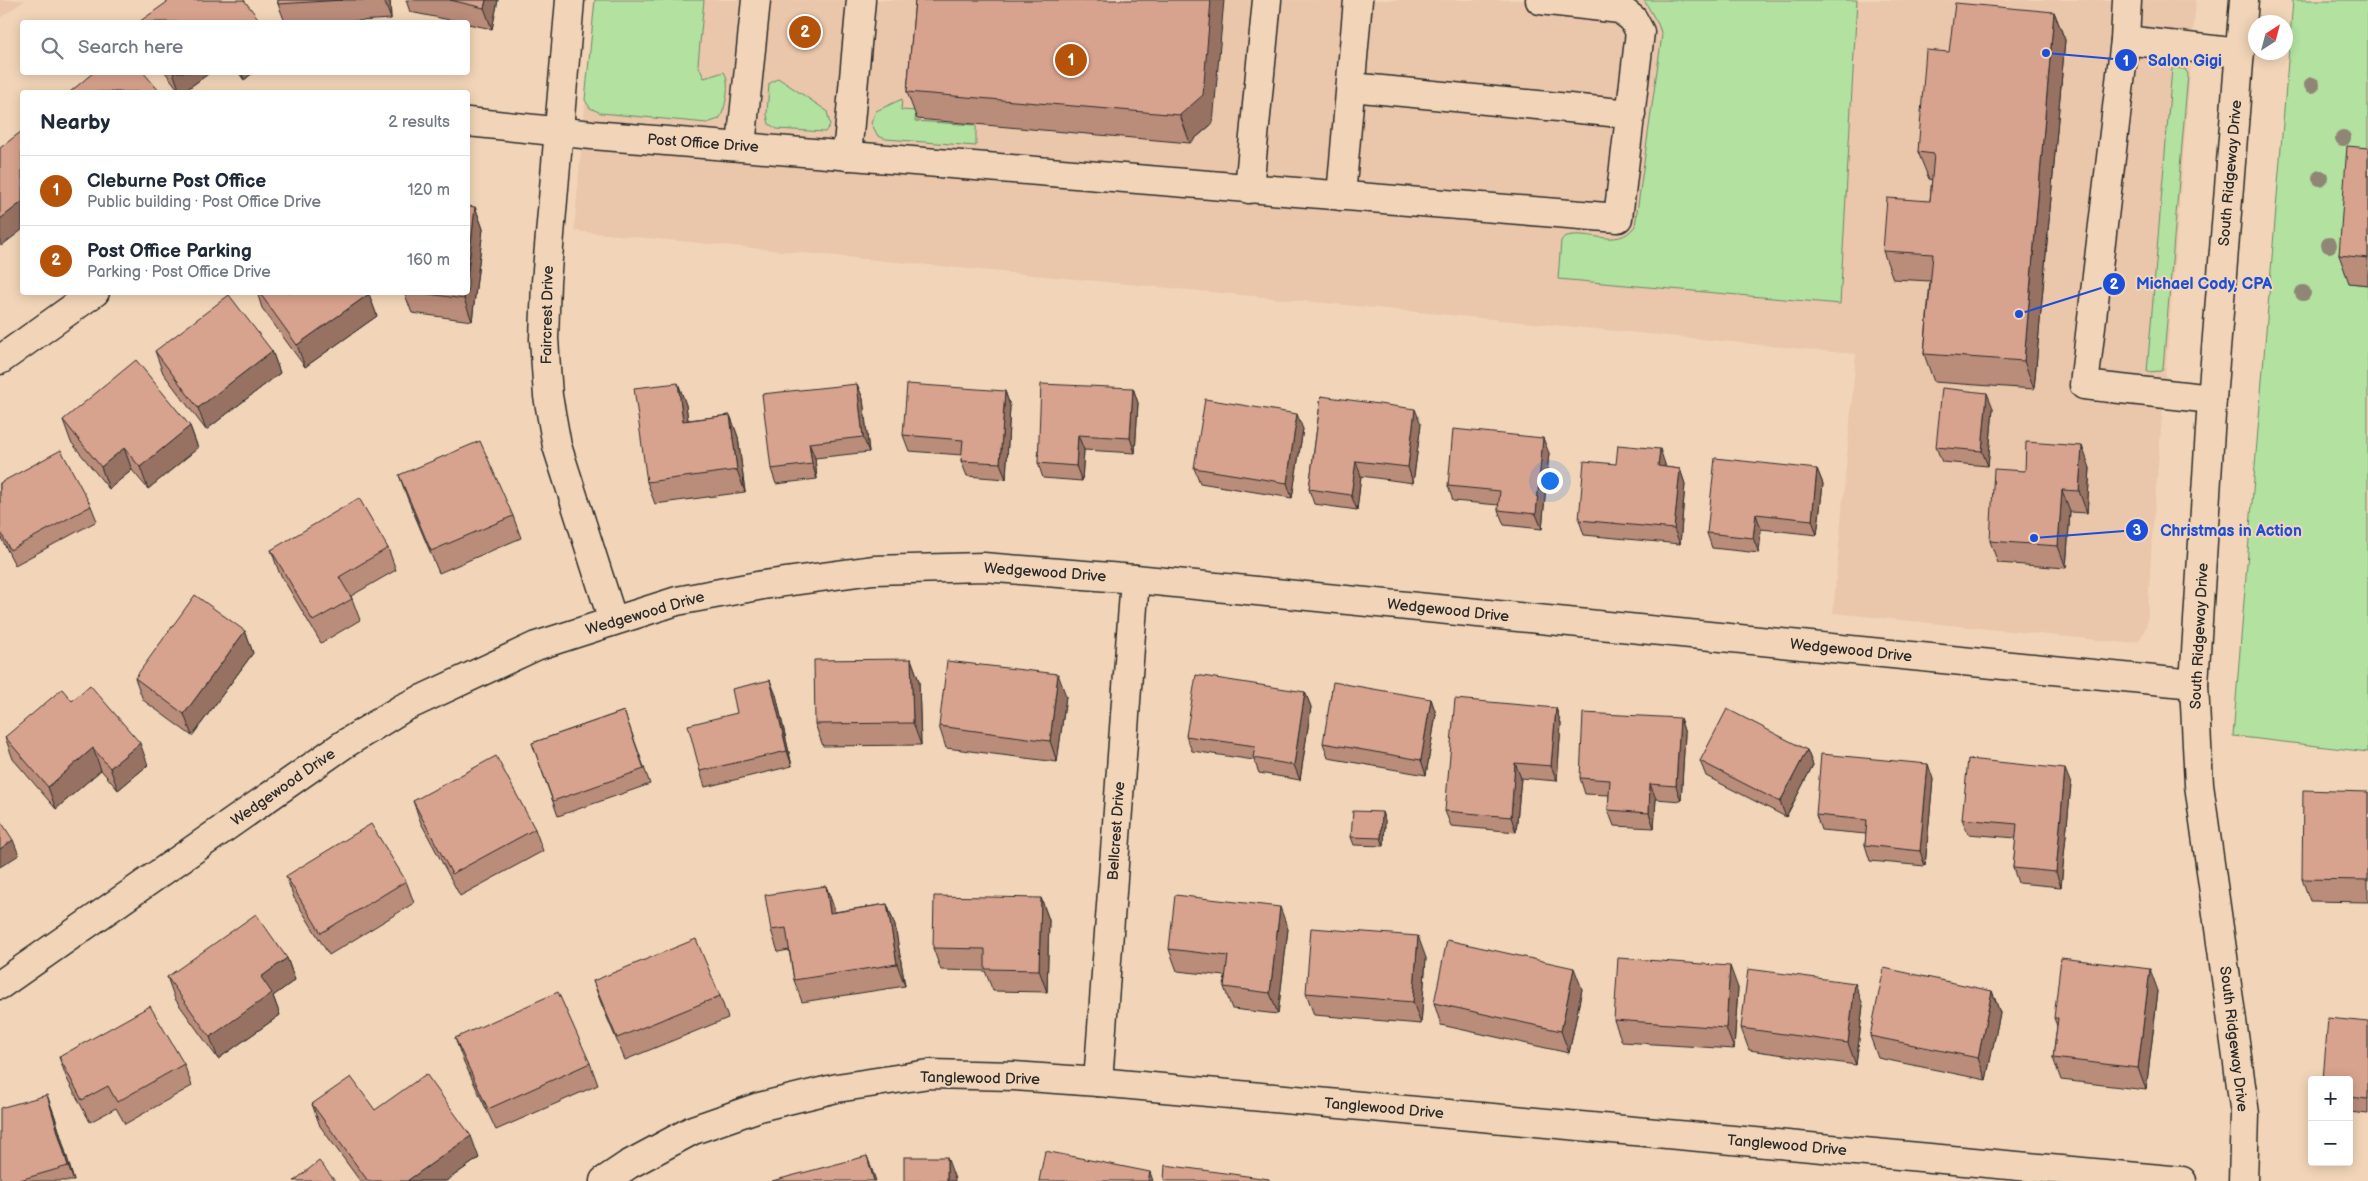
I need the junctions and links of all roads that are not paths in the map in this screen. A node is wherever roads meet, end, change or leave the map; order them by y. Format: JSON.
{"nodes":[{"id":1,"x":570,"y":0,"type":"edge"},
{"id":2,"x":756,"y":0,"type":"edge"},
{"id":3,"x":861,"y":0,"type":"edge"},
{"id":4,"x":1267,"y":0,"type":"edge"},
{"id":5,"x":1358,"y":0,"type":"edge"},
{"id":6,"x":1540,"y":0,"type":"edge"},
{"id":7,"x":2127,"y":0,"type":"edge"},
{"id":8,"x":2244,"y":0,"type":"edge"},
{"id":9,"x":2125,"y":40,"type":"junction"},
{"id":10,"x":2240,"y":53,"type":"junction"},
{"id":11,"x":1351,"y":87,"type":"junction"},
{"id":12,"x":1631,"y":114,"type":"junction"},
{"id":13,"x":470,"y":122,"type":"edge"},
{"id":14,"x":558,"y":131,"type":"junction"},
{"id":15,"x":741,"y":146,"type":"junction"},
{"id":16,"x":848,"y":156,"type":"junction"},
{"id":17,"x":1249,"y":189,"type":"junction"},
{"id":18,"x":1341,"y":196,"type":"junction"},
{"id":19,"x":91,"y":295,"type":"edge"},
{"id":20,"x":0,"y":360,"type":"edge"},
{"id":21,"x":2212,"y":400,"type":"junction"},
{"id":22,"x":1134,"y":579,"type":"junction"},
{"id":23,"x":614,"y":621,"type":"junction"},
{"id":24,"x":2194,"y":684,"type":"junction"},
{"id":25,"x":0,"y":985,"type":"edge"},
{"id":26,"x":1098,"y":1082,"type":"junction"},
{"id":27,"x":604,"y":1181,"type":"edge"},
{"id":28,"x":2182,"y":1181,"type":"edge"},
{"id":29,"x":2243,"y":1181,"type":"edge"}],
"edges":[{"from":1,"to":14,"type":"street","name":"Faircrest Drive"},
{"from":2,"to":15,"type":"street"},
{"from":3,"to":16,"type":"street"},
{"from":4,"to":17,"type":"street"},
{"from":5,"to":11,"type":"street"},
{"from":6,"to":12,"type":"street"},
{"from":7,"to":9,"type":"street"},
{"from":8,"to":10,"type":"street","name":"South Ridgeway Drive"},
{"from":9,"to":10,"type":"street"},
{"from":9,"to":21,"type":"street"},
{"from":10,"to":21,"type":"street","name":"South Ridgeway Drive"},
{"from":11,"to":12,"type":"street"},
{"from":11,"to":18,"type":"street"},
{"from":12,"to":18,"type":"street","name":"Post Office Drive"},
{"from":13,"to":14,"type":"street","name":"Post Office Drive"},
{"from":14,"to":15,"type":"street","name":"Post Office Drive"},
{"from":14,"to":23,"type":"street","name":"Faircrest Drive"},
{"from":15,"to":16,"type":"street","name":"Post Office Drive"},
{"from":16,"to":17,"type":"street","name":"Post Office Drive"},
{"from":17,"to":18,"type":"street","name":"Post Office Drive"},
{"from":19,"to":20,"type":"street"},
{"from":21,"to":24,"type":"street","name":"South Ridgeway Drive"},
{"from":22,"to":23,"type":"street","name":"Wedgewood Drive"},
{"from":22,"to":24,"type":"street","name":"Wedgewood Drive"},
{"from":22,"to":26,"type":"street","name":"Bellcrest Drive"},
{"from":23,"to":25,"type":"street","name":"Wedgewood Drive"},
{"from":24,"to":29,"type":"street","name":"South Ridgeway Drive"},
{"from":26,"to":27,"type":"street","name":"Tanglewood Drive"},
{"from":26,"to":28,"type":"street","name":"Tanglewood Drive"}]}
